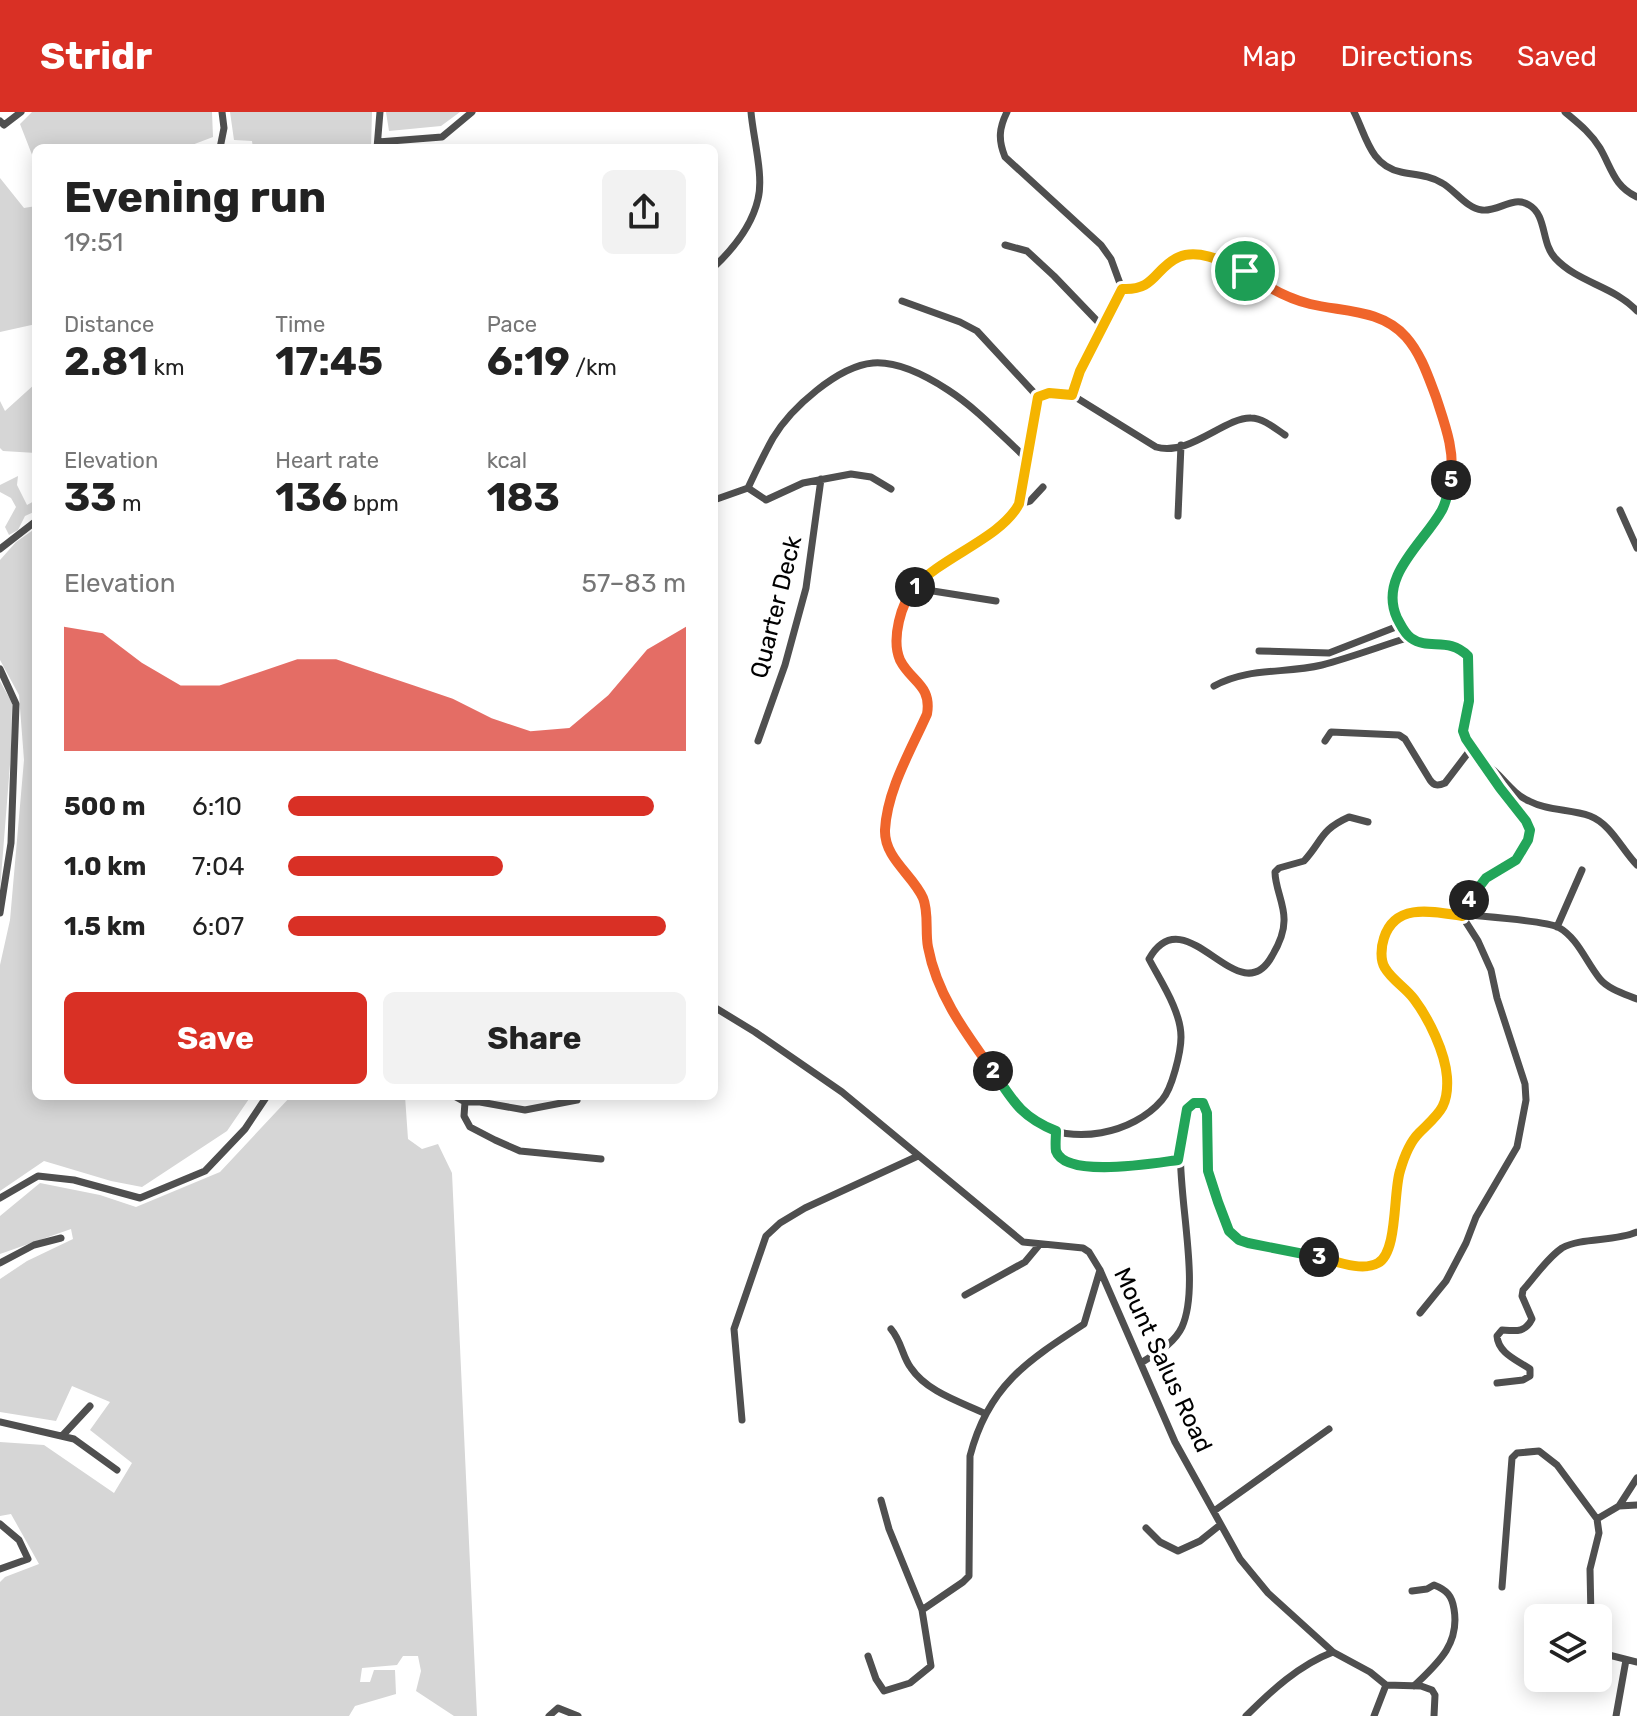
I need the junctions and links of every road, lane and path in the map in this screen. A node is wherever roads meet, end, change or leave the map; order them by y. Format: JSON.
{"nodes":[{"id":1,"x":21,"y":112,"type":"edge"},
{"id":2,"x":222,"y":112,"type":"edge"},
{"id":3,"x":380,"y":112,"type":"edge"},
{"id":4,"x":472,"y":112,"type":"edge"},
{"id":5,"x":751,"y":112,"type":"edge"},
{"id":6,"x":1007,"y":112,"type":"edge"},
{"id":7,"x":1354,"y":112,"type":"edge"},
{"id":8,"x":1565,"y":112,"type":"edge"},
{"id":9,"x":0,"y":121,"type":"edge"},
{"id":10,"x":221,"y":144,"type":"edge"},
{"id":11,"x":378,"y":144,"type":"edge"},
{"id":12,"x":386,"y":144,"type":"edge"},
{"id":13,"x":1637,"y":197,"type":"edge"},
{"id":14,"x":1005,"y":245,"type":"dead end"},
{"id":15,"x":718,"y":263,"type":"edge"},
{"id":16,"x":1122,"y":289,"type":"junction"},
{"id":17,"x":902,"y":301,"type":"dead end"},
{"id":18,"x":1637,"y":311,"type":"edge"},
{"id":19,"x":1102,"y":326,"type":"junction"},
{"id":20,"x":1072,"y":395,"type":"junction"},
{"id":21,"x":1038,"y":397,"type":"junction"},
{"id":22,"x":1285,"y":435,"type":"dead end"},
{"id":23,"x":1181,"y":445,"type":"junction"},
{"id":24,"x":1026,"y":458,"type":"junction"},
{"id":25,"x":821,"y":479,"type":"junction"},
{"id":26,"x":1043,"y":487,"type":"dead end"},
{"id":27,"x":748,"y":488,"type":"junction"},
{"id":28,"x":891,"y":489,"type":"dead end"},
{"id":29,"x":718,"y":499,"type":"edge"},
{"id":30,"x":1019,"y":504,"type":"junction"},
{"id":31,"x":1620,"y":510,"type":"dead end"},
{"id":32,"x":1178,"y":516,"type":"dead end"},
{"id":33,"x":32,"y":524,"type":"edge"},
{"id":34,"x":1637,"y":548,"type":"edge"},
{"id":35,"x":0,"y":549,"type":"edge"},
{"id":36,"x":914,"y":588,"type":"junction"},
{"id":37,"x":996,"y":601,"type":"dead end"},
{"id":38,"x":1401,"y":625,"type":"junction"},
{"id":39,"x":1410,"y":637,"type":"junction"},
{"id":40,"x":1259,"y":651,"type":"dead end"},
{"id":41,"x":0,"y":669,"type":"edge"},
{"id":42,"x":1214,"y":686,"type":"dead end"},
{"id":43,"x":758,"y":741,"type":"dead end"},
{"id":44,"x":1325,"y":741,"type":"dead end"},
{"id":45,"x":1471,"y":749,"type":"junction"},
{"id":46,"x":1482,"y":761,"type":"junction"},
{"id":47,"x":1368,"y":822,"type":"dead end"},
{"id":48,"x":1637,"y":865,"type":"edge"},
{"id":49,"x":1582,"y":870,"type":"dead end"},
{"id":50,"x":0,"y":913,"type":"edge"},
{"id":51,"x":1462,"y":916,"type":"junction"},
{"id":52,"x":1557,"y":927,"type":"junction"},
{"id":53,"x":1637,"y":999,"type":"edge"},
{"id":54,"x":718,"y":1009,"type":"edge"},
{"id":55,"x":264,"y":1100,"type":"edge"},
{"id":56,"x":461,"y":1100,"type":"edge"},
{"id":57,"x":577,"y":1100,"type":"dead end"},
{"id":58,"x":465,"y":1102,"type":"junction"},
{"id":59,"x":1056,"y":1131,"type":"junction"},
{"id":60,"x":918,"y":1156,"type":"junction"},
{"id":61,"x":601,"y":1159,"type":"dead end"},
{"id":62,"x":1178,"y":1160,"type":"junction"},
{"id":63,"x":0,"y":1198,"type":"edge"},
{"id":64,"x":1637,"y":1232,"type":"edge"},
{"id":65,"x":61,"y":1238,"type":"dead end"},
{"id":66,"x":1040,"y":1244,"type":"junction"},
{"id":67,"x":0,"y":1263,"type":"edge"},
{"id":68,"x":1100,"y":1270,"type":"junction"},
{"id":69,"x":965,"y":1295,"type":"dead end"},
{"id":70,"x":1420,"y":1313,"type":"dead end"},
{"id":71,"x":891,"y":1329,"type":"dead end"},
{"id":72,"x":1141,"y":1363,"type":"junction"},
{"id":73,"x":1497,"y":1383,"type":"dead end"},
{"id":74,"x":90,"y":1406,"type":"dead end"},
{"id":75,"x":986,"y":1414,"type":"junction"},
{"id":76,"x":742,"y":1420,"type":"dead end"},
{"id":77,"x":0,"y":1422,"type":"edge"},
{"id":78,"x":1329,"y":1429,"type":"dead end"},
{"id":79,"x":62,"y":1436,"type":"junction"},
{"id":80,"x":117,"y":1470,"type":"dead end"},
{"id":81,"x":1637,"y":1478,"type":"edge"},
{"id":82,"x":881,"y":1500,"type":"dead end"},
{"id":83,"x":1637,"y":1505,"type":"edge"},
{"id":84,"x":1619,"y":1506,"type":"junction"},
{"id":85,"x":1214,"y":1511,"type":"junction"},
{"id":86,"x":1597,"y":1519,"type":"junction"},
{"id":87,"x":0,"y":1524,"type":"edge"},
{"id":88,"x":1220,"y":1525,"type":"junction"},
{"id":89,"x":1146,"y":1528,"type":"dead end"},
{"id":90,"x":0,"y":1569,"type":"edge"},
{"id":91,"x":1502,"y":1587,"type":"dead end"},
{"id":92,"x":1412,"y":1591,"type":"dead end"},
{"id":93,"x":1591,"y":1604,"type":"edge"},
{"id":94,"x":922,"y":1610,"type":"junction"},
{"id":95,"x":1333,"y":1652,"type":"junction"},
{"id":96,"x":868,"y":1656,"type":"dead end"},
{"id":97,"x":1612,"y":1656,"type":"edge"},
{"id":98,"x":1626,"y":1660,"type":"junction"},
{"id":99,"x":1637,"y":1662,"type":"edge"},
{"id":100,"x":1386,"y":1685,"type":"junction"},
{"id":101,"x":1414,"y":1686,"type":"junction"},
{"id":102,"x":549,"y":1716,"type":"edge"},
{"id":103,"x":578,"y":1716,"type":"edge"},
{"id":104,"x":1246,"y":1716,"type":"edge"},
{"id":105,"x":1374,"y":1716,"type":"edge"},
{"id":106,"x":1434,"y":1716,"type":"edge"},
{"id":107,"x":1616,"y":1716,"type":"edge"}],
"edges":[{"from":1,"to":9,"type":"street"},
{"from":2,"to":10,"type":"street"},
{"from":3,"to":11,"type":"street"},
{"from":4,"to":12,"type":"street"},
{"from":5,"to":15,"type":"street"},
{"from":6,"to":16,"type":"street"},
{"from":7,"to":18,"type":"street"},
{"from":8,"to":13,"type":"street"},
{"from":14,"to":19,"type":"street"},
{"from":16,"to":19,"type":"street"},
{"from":16,"to":38,"type":"street"},
{"from":17,"to":21,"type":"street"},
{"from":19,"to":20,"type":"street"},
{"from":20,"to":21,"type":"street"},
{"from":20,"to":23,"type":"street"},
{"from":21,"to":24,"type":"street"},
{"from":22,"to":23,"type":"street"},
{"from":23,"to":32,"type":"street"},
{"from":24,"to":27,"type":"street"},
{"from":24,"to":30,"type":"street"},
{"from":25,"to":27,"type":"street"},
{"from":25,"to":28,"type":"street"},
{"from":25,"to":43,"type":"street","name":"Quarter Deck"},
{"from":26,"to":30,"type":"street"},
{"from":27,"to":29,"type":"street"},
{"from":30,"to":36,"type":"street"},
{"from":31,"to":34,"type":"street"},
{"from":33,"to":35,"type":"street"},
{"from":36,"to":37,"type":"street"},
{"from":36,"to":59,"type":"street"},
{"from":38,"to":39,"type":"street"},
{"from":38,"to":40,"type":"street"},
{"from":39,"to":42,"type":"street"},
{"from":39,"to":45,"type":"street"},
{"from":41,"to":50,"type":"street"},
{"from":44,"to":45,"type":"street"},
{"from":45,"to":46,"type":"street"},
{"from":46,"to":48,"type":"street"},
{"from":46,"to":51,"type":"street"},
{"from":47,"to":59,"type":"street"},
{"from":49,"to":52,"type":"street"},
{"from":51,"to":52,"type":"street"},
{"from":51,"to":62,"type":"street"},
{"from":51,"to":70,"type":"street"},
{"from":52,"to":53,"type":"street"},
{"from":54,"to":60,"type":"street","name":"Mount Salus Road"},
{"from":55,"to":63,"type":"street"},
{"from":56,"to":58,"type":"street"},
{"from":57,"to":58,"type":"street"},
{"from":58,"to":61,"type":"street"},
{"from":59,"to":62,"type":"street"},
{"from":60,"to":66,"type":"street","name":"Mount Salus Road"},
{"from":60,"to":76,"type":"street"},
{"from":62,"to":72,"type":"street"},
{"from":64,"to":73,"type":"street"},
{"from":65,"to":67,"type":"street"},
{"from":66,"to":68,"type":"street","name":"Mount Salus Road"},
{"from":66,"to":69,"type":"street"},
{"from":68,"to":72,"type":"street","name":"Mount Salus Road"},
{"from":68,"to":75,"type":"street"},
{"from":71,"to":75,"type":"street"},
{"from":72,"to":85,"type":"street","name":"Mount Salus Road"},
{"from":74,"to":79,"type":"street"},
{"from":75,"to":94,"type":"street"},
{"from":77,"to":79,"type":"street"},
{"from":78,"to":85,"type":"street"},
{"from":79,"to":80,"type":"street"},
{"from":81,"to":84,"type":"street"},
{"from":82,"to":94,"type":"street"},
{"from":83,"to":84,"type":"street"},
{"from":84,"to":86,"type":"street"},
{"from":85,"to":88,"type":"street","name":"Mount Salus Road"},
{"from":86,"to":91,"type":"street"},
{"from":86,"to":93,"type":"street"},
{"from":87,"to":90,"type":"street"},
{"from":88,"to":89,"type":"street"},
{"from":88,"to":95,"type":"street","name":"Mount Salus Road"},
{"from":92,"to":101,"type":"street"},
{"from":94,"to":96,"type":"street"},
{"from":95,"to":100,"type":"street","name":"Mount Salus Road"},
{"from":95,"to":104,"type":"street"},
{"from":97,"to":98,"type":"street"},
{"from":98,"to":99,"type":"street"},
{"from":98,"to":107,"type":"street"},
{"from":100,"to":101,"type":"street"},
{"from":100,"to":105,"type":"street"},
{"from":101,"to":106,"type":"street"},
{"from":102,"to":103,"type":"street"}]}
